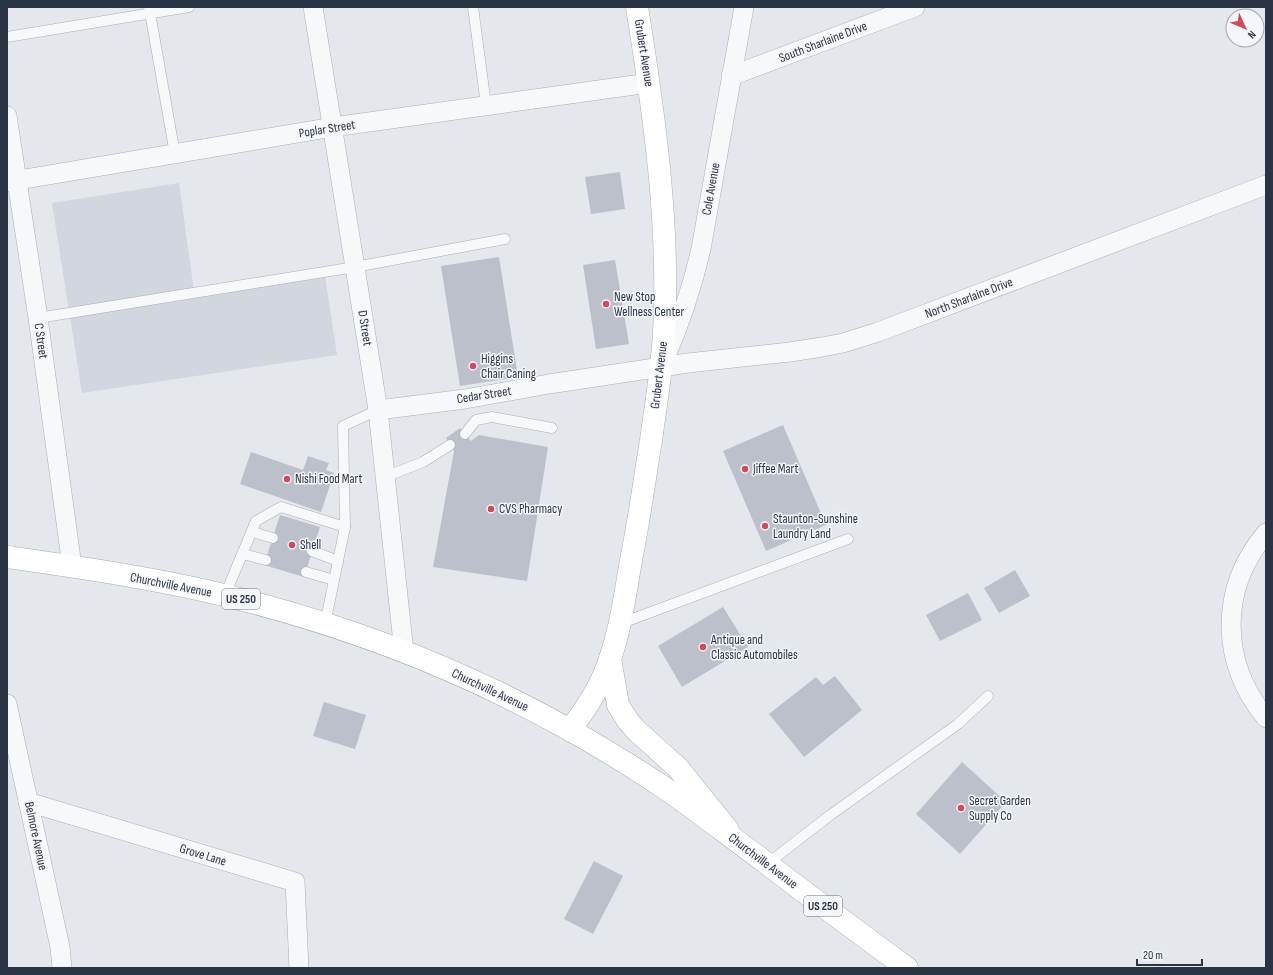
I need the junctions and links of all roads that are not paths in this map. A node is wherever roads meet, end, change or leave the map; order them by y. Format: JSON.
{"nodes":[{"id":1,"x":189,"y":7,"type":"edge"},
{"id":2,"x":313,"y":7,"type":"edge"},
{"id":3,"x":473,"y":7,"type":"edge"},
{"id":4,"x":636,"y":7,"type":"edge"},
{"id":5,"x":744,"y":7,"type":"edge"},
{"id":6,"x":915,"y":7,"type":"edge"},
{"id":7,"x":150,"y":10,"type":"edge"},
{"id":8,"x":7,"y":37,"type":"edge"},
{"id":9,"x":731,"y":76,"type":"junction"},
{"id":10,"x":649,"y":83,"type":"junction"},
{"id":11,"x":486,"y":106,"type":"junction"},
{"id":12,"x":7,"y":116,"type":"edge"},
{"id":13,"x":333,"y":128,"type":"junction"},
{"id":14,"x":175,"y":154,"type":"junction"},
{"id":15,"x":12,"y":182,"type":"edge"},
{"id":16,"x":1266,"y":185,"type":"edge"},
{"id":17,"x":505,"y":239,"type":"dead end"},
{"id":18,"x":355,"y":266,"type":"junction"},
{"id":19,"x":38,"y":318,"type":"junction"},
{"id":20,"x":661,"y":367,"type":"junction"},
{"id":21,"x":378,"y":410,"type":"junction"},
{"id":22,"x":552,"y":428,"type":"dead end"},
{"id":23,"x":465,"y":434,"type":"dead end"},
{"id":24,"x":450,"y":445,"type":"dead end"},
{"id":25,"x":385,"y":477,"type":"junction"},
{"id":26,"x":345,"y":527,"type":"junction"},
{"id":27,"x":252,"y":532,"type":"junction"},
{"id":28,"x":1266,"y":534,"type":"edge"},
{"id":29,"x":272,"y":538,"type":"dead end"},
{"id":30,"x":848,"y":539,"type":"dead end"},
{"id":31,"x":312,"y":551,"type":"dead end"},
{"id":32,"x":244,"y":554,"type":"junction"},
{"id":33,"x":7,"y":557,"type":"edge"},
{"id":34,"x":266,"y":560,"type":"dead end"},
{"id":35,"x":338,"y":561,"type":"junction"},
{"id":36,"x":72,"y":566,"type":"junction"},
{"id":37,"x":306,"y":572,"type":"dead end"},
{"id":38,"x":334,"y":580,"type":"junction"},
{"id":39,"x":225,"y":595,"type":"junction"},
{"id":40,"x":325,"y":624,"type":"junction"},
{"id":41,"x":619,"y":625,"type":"junction"},
{"id":42,"x":404,"y":652,"type":"junction"},
{"id":43,"x":610,"y":658,"type":"junction"},
{"id":44,"x":988,"y":696,"type":"dead end"},
{"id":45,"x":7,"y":704,"type":"edge"},
{"id":46,"x":1266,"y":718,"type":"edge"},
{"id":47,"x":570,"y":730,"type":"junction"},
{"id":48,"x":28,"y":802,"type":"junction"},
{"id":49,"x":740,"y":844,"type":"junction"},
{"id":50,"x":767,"y":864,"type":"junction"},
{"id":51,"x":62,"y":968,"type":"edge"},
{"id":52,"x":299,"y":968,"type":"edge"},
{"id":53,"x":907,"y":968,"type":"edge"}],
"edges":[{"from":1,"to":7,"type":"lane"},
{"from":2,"to":13,"type":"street","name":"D Street"},
{"from":3,"to":11,"type":"lane"},
{"from":4,"to":10,"type":"main road","name":"Grubert Avenue"},
{"from":5,"to":9,"type":"street","name":"Cole Avenue"},
{"from":6,"to":9,"type":"street","name":"South Sharlaine Drive"},
{"from":7,"to":8,"type":"lane"},
{"from":7,"to":14,"type":"lane"},
{"from":9,"to":20,"type":"street","name":"Cole Avenue"},
{"from":10,"to":11,"type":"street","name":"Poplar Street"},
{"from":10,"to":20,"type":"main road","name":"Grubert Avenue"},
{"from":11,"to":13,"type":"street","name":"Poplar Street"},
{"from":12,"to":15,"type":"street","name":"C Street"},
{"from":13,"to":14,"type":"street","name":"Poplar Street"},
{"from":13,"to":18,"type":"street","name":"D Street"},
{"from":14,"to":15,"type":"street","name":"Poplar Street"},
{"from":15,"to":19,"type":"street","name":"C Street"},
{"from":16,"to":20,"type":"street","name":"North Sharlaine Drive"},
{"from":17,"to":18,"type":"lane"},
{"from":18,"to":19,"type":"lane"},
{"from":18,"to":21,"type":"street","name":"D Street"},
{"from":19,"to":36,"type":"street","name":"C Street"},
{"from":20,"to":21,"type":"street","name":"Cedar Street"},
{"from":20,"to":41,"type":"main road","name":"Grubert Avenue"},
{"from":21,"to":25,"type":"street","name":"D Street"},
{"from":21,"to":26,"type":"lane"},
{"from":22,"to":23,"type":"lane"},
{"from":24,"to":25,"type":"lane"},
{"from":25,"to":42,"type":"street","name":"D Street"},
{"from":26,"to":27,"type":"lane"},
{"from":26,"to":35,"type":"lane"},
{"from":27,"to":29,"type":"lane"},
{"from":27,"to":32,"type":"lane"},
{"from":28,"to":46,"type":"street"},
{"from":30,"to":41,"type":"lane"},
{"from":31,"to":35,"type":"lane"},
{"from":32,"to":34,"type":"lane"},
{"from":32,"to":39,"type":"lane"},
{"from":33,"to":36,"type":"main road","name":"Churchville Avenue","number":"US 250"},
{"from":35,"to":38,"type":"lane"},
{"from":36,"to":39,"type":"main road","name":"Churchville Avenue","number":"US 250"},
{"from":37,"to":38,"type":"lane"},
{"from":38,"to":40,"type":"lane"},
{"from":39,"to":40,"type":"main road","name":"Churchville Avenue","number":"US 250"},
{"from":40,"to":42,"type":"main road","name":"Churchville Avenue","number":"US 250"},
{"from":41,"to":43,"type":"main road","name":"Grubert Avenue"},
{"from":42,"to":47,"type":"main road","name":"Churchville Avenue","number":"US 250"},
{"from":43,"to":47,"type":"main road","name":"Grubert Avenue"},
{"from":43,"to":49,"type":"main road"},
{"from":44,"to":50,"type":"lane"},
{"from":45,"to":48,"type":"street","name":"Belmore Avenue"},
{"from":47,"to":49,"type":"main road","name":"Churchville Avenue","number":"US 250"},
{"from":48,"to":51,"type":"street","name":"Belmore Avenue"},
{"from":48,"to":52,"type":"street","name":"Grove Lane"},
{"from":49,"to":50,"type":"main road","name":"Churchville Avenue","number":"US 250"},
{"from":50,"to":53,"type":"main road","name":"Churchville Avenue","number":"US 250"}]}
